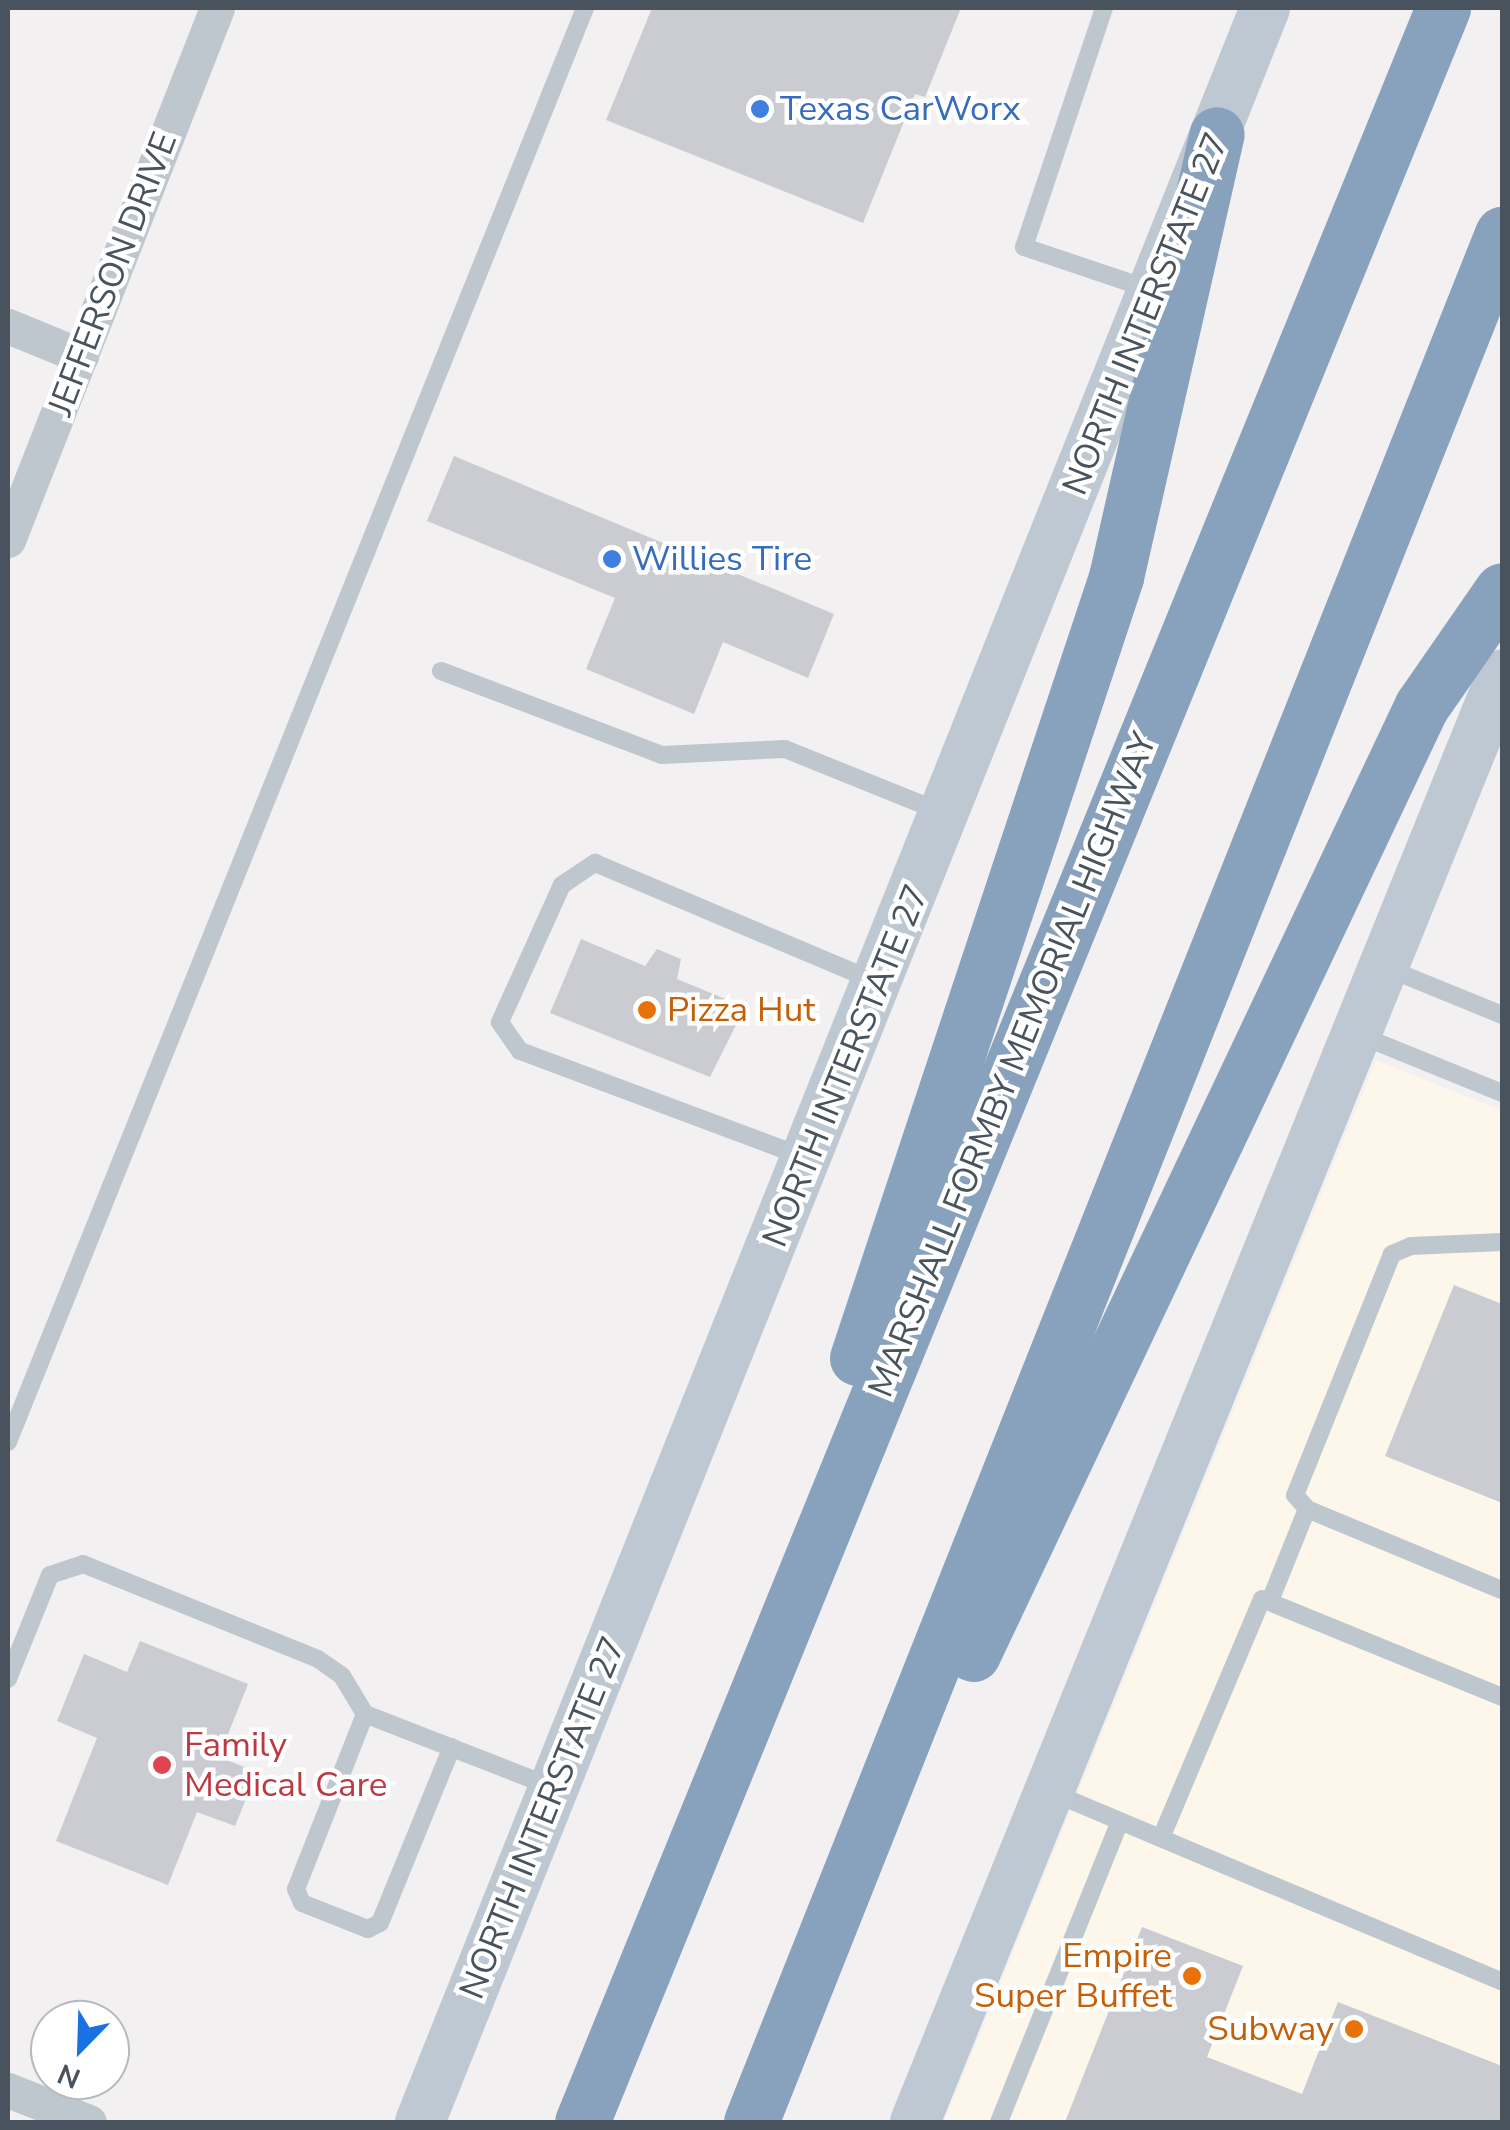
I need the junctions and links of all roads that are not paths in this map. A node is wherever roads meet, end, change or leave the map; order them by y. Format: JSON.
{"nodes":[{"id":1,"x":217,"y":8,"type":"edge"},
{"id":2,"x":584,"y":8,"type":"edge"},
{"id":3,"x":1104,"y":8,"type":"edge"},
{"id":4,"x":1265,"y":8,"type":"edge"},
{"id":5,"x":1442,"y":8,"type":"edge"},
{"id":6,"x":1218,"y":134,"type":"junction"},
{"id":7,"x":1502,"y":234,"type":"edge"},
{"id":8,"x":1154,"y":291,"type":"junction"},
{"id":9,"x":8,"y":326,"type":"edge"},
{"id":10,"x":81,"y":356,"type":"junction"},
{"id":11,"x":8,"y":540,"type":"edge"},
{"id":12,"x":1502,"y":590,"type":"edge"},
{"id":13,"x":442,"y":671,"type":"dead end"},
{"id":14,"x":1502,"y":674,"type":"edge"},
{"id":15,"x":946,"y":814,"type":"junction"},
{"id":16,"x":1384,"y":966,"type":"junction"},
{"id":17,"x":880,"y":983,"type":"junction"},
{"id":18,"x":1502,"y":1015,"type":"edge"},
{"id":19,"x":1357,"y":1034,"type":"junction"},
{"id":20,"x":1502,"y":1093,"type":"edge"},
{"id":21,"x":810,"y":1159,"type":"junction"},
{"id":22,"x":1502,"y":1242,"type":"edge"},
{"id":23,"x":8,"y":1442,"type":"edge"},
{"id":24,"x":1307,"y":1509,"type":"junction"},
{"id":25,"x":1502,"y":1590,"type":"edge"},
{"id":26,"x":1270,"y":1601,"type":"junction"},
{"id":27,"x":8,"y":1678,"type":"edge"},
{"id":28,"x":1502,"y":1698,"type":"edge"},
{"id":29,"x":365,"y":1714,"type":"junction"},
{"id":30,"x":452,"y":1747,"type":"junction"},
{"id":31,"x":555,"y":1788,"type":"junction"},
{"id":32,"x":1049,"y":1791,"type":"junction"},
{"id":33,"x":1120,"y":1821,"type":"junction"},
{"id":34,"x":1161,"y":1838,"type":"junction"},
{"id":35,"x":669,"y":1909,"type":"junction"},
{"id":36,"x":1502,"y":1982,"type":"edge"},
{"id":37,"x":8,"y":2090,"type":"edge"},
{"id":38,"x":755,"y":2113,"type":"edge"},
{"id":39,"x":75,"y":2120,"type":"edge"},
{"id":40,"x":420,"y":2122,"type":"edge"},
{"id":41,"x":582,"y":2122,"type":"edge"},
{"id":42,"x":915,"y":2122,"type":"edge"},
{"id":43,"x":999,"y":2122,"type":"edge"}],
"edges":[{"from":1,"to":10,"type":"street","name":"JEFFERSON DRIVE"},
{"from":2,"to":23,"type":"lane"},
{"from":3,"to":8,"type":"lane"},
{"from":4,"to":6,"type":"main road","name":"NORTH INTERSTATE 27"},
{"from":5,"to":35,"type":"highway","name":"MARSHALL FORMBY MEMORIAL HIGHWAY"},
{"from":6,"to":8,"type":"main road","name":"NORTH INTERSTATE 27"},
{"from":6,"to":35,"type":"highway"},
{"from":7,"to":38,"type":"highway"},
{"from":8,"to":15,"type":"main road","name":"NORTH INTERSTATE 27"},
{"from":9,"to":10,"type":"street"},
{"from":10,"to":11,"type":"street","name":"JEFFERSON DRIVE"},
{"from":12,"to":38,"type":"highway"},
{"from":13,"to":15,"type":"lane"},
{"from":14,"to":16,"type":"main road"},
{"from":15,"to":17,"type":"main road","name":"NORTH INTERSTATE 27"},
{"from":16,"to":18,"type":"lane"},
{"from":16,"to":19,"type":"main road"},
{"from":17,"to":21,"type":"main road","name":"NORTH INTERSTATE 27"},
{"from":17,"to":21,"type":"lane"},
{"from":19,"to":20,"type":"lane"},
{"from":19,"to":32,"type":"main road"},
{"from":21,"to":31,"type":"main road","name":"NORTH INTERSTATE 27"},
{"from":22,"to":24,"type":"lane"},
{"from":24,"to":25,"type":"lane"},
{"from":24,"to":26,"type":"lane"},
{"from":26,"to":28,"type":"lane"},
{"from":26,"to":34,"type":"lane"},
{"from":27,"to":29,"type":"lane"},
{"from":29,"to":30,"type":"lane"},
{"from":29,"to":30,"type":"lane"},
{"from":30,"to":31,"type":"lane"},
{"from":31,"to":40,"type":"main road","name":"NORTH INTERSTATE 27"},
{"from":32,"to":33,"type":"lane"},
{"from":32,"to":42,"type":"main road"},
{"from":33,"to":34,"type":"lane"},
{"from":33,"to":43,"type":"lane"},
{"from":34,"to":36,"type":"lane"},
{"from":35,"to":41,"type":"highway","name":"MARSHALL FORMBY MEMORIAL HIGHWAY"},
{"from":37,"to":39,"type":"street"}]}
